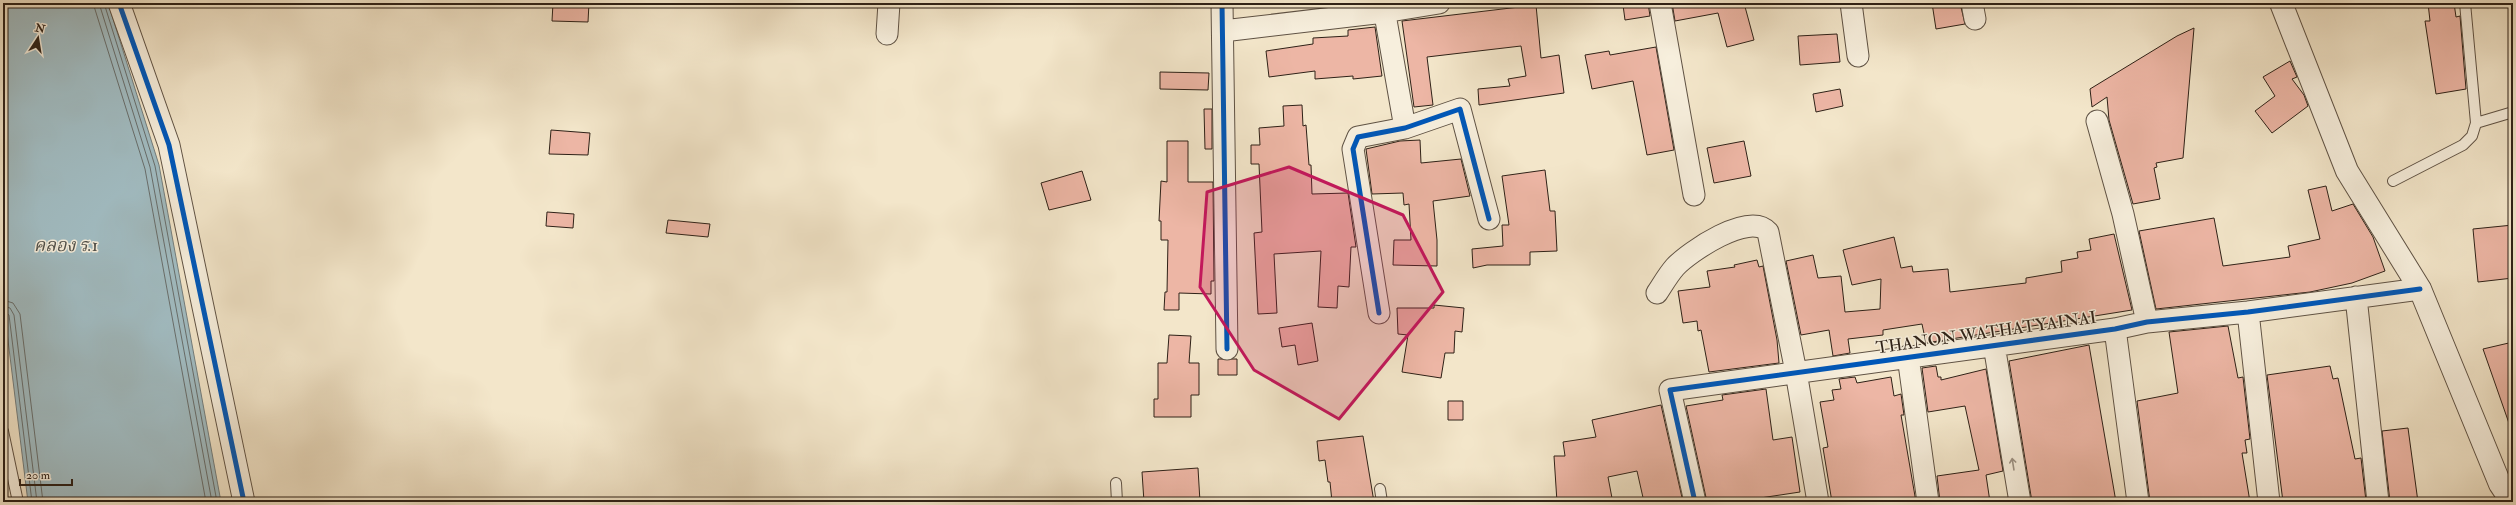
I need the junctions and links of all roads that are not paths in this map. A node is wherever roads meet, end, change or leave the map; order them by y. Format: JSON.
{"nodes":[{"id":1,"x":119,"y":3,"type":"edge"},
{"id":2,"x":888,"y":3,"type":"edge"},
{"id":3,"x":1222,"y":3,"type":"edge"},
{"id":4,"x":1439,"y":3,"type":"edge"},
{"id":5,"x":1660,"y":3,"type":"edge"},
{"id":6,"x":1851,"y":3,"type":"edge"},
{"id":7,"x":2281,"y":3,"type":"edge"},
{"id":8,"x":2465,"y":3,"type":"edge"},
{"id":9,"x":1384,"y":7,"type":"edge"},
{"id":10,"x":1223,"y":31,"type":"junction"},
{"id":11,"x":886,"y":34,"type":"dead end"},
{"id":12,"x":1858,"y":56,"type":"dead end"},
{"id":13,"x":2513,"y":112,"type":"edge"},
{"id":14,"x":2097,"y":121,"type":"dead end"},
{"id":15,"x":2476,"y":123,"type":"junction"},
{"id":16,"x":1405,"y":128,"type":"junction"},
{"id":17,"x":2393,"y":181,"type":"dead end"},
{"id":18,"x":1694,"y":195,"type":"dead end"},
{"id":19,"x":1489,"y":219,"type":"dead end"},
{"id":20,"x":2420,"y":289,"type":"junction"},
{"id":21,"x":1657,"y":293,"type":"dead end"},
{"id":22,"x":2356,"y":297,"type":"junction"},
{"id":23,"x":1379,"y":312,"type":"dead end"},
{"id":24,"x":2248,"y":312,"type":"junction"},
{"id":25,"x":2147,"y":322,"type":"junction"},
{"id":26,"x":2115,"y":329,"type":"junction"},
{"id":27,"x":1994,"y":345,"type":"junction"},
{"id":28,"x":1227,"y":349,"type":"dead end"},
{"id":29,"x":1908,"y":356,"type":"junction"},
{"id":30,"x":1796,"y":372,"type":"junction"},
{"id":31,"x":3,"y":431,"type":"edge"},
{"id":32,"x":1116,"y":483,"type":"dead end"},
{"id":33,"x":2507,"y":483,"type":"edge"},
{"id":34,"x":1380,"y":489,"type":"dead end"},
{"id":35,"x":18,"y":502,"type":"edge"},
{"id":36,"x":244,"y":502,"type":"edge"},
{"id":37,"x":1117,"y":502,"type":"edge"},
{"id":38,"x":1382,"y":502,"type":"edge"},
{"id":39,"x":1695,"y":502,"type":"edge"},
{"id":40,"x":1818,"y":502,"type":"edge"},
{"id":41,"x":1928,"y":502,"type":"edge"},
{"id":42,"x":2020,"y":502,"type":"edge"},
{"id":43,"x":2138,"y":502,"type":"edge"},
{"id":44,"x":2269,"y":502,"type":"edge"},
{"id":45,"x":2378,"y":502,"type":"edge"},
{"id":46,"x":2512,"y":502,"type":"edge"}],
"edges":[{"from":1,"to":36,"type":"street"},
{"from":2,"to":11,"type":"street"},
{"from":3,"to":10,"type":"street"},
{"from":4,"to":9,"type":"street"},
{"from":5,"to":18,"type":"street"},
{"from":6,"to":12,"type":"street"},
{"from":7,"to":20,"type":"street"},
{"from":8,"to":15,"type":"lane"},
{"from":9,"to":10,"type":"street"},
{"from":9,"to":16,"type":"street"},
{"from":10,"to":28,"type":"street"},
{"from":13,"to":15,"type":"lane"},
{"from":14,"to":25,"type":"street"},
{"from":15,"to":17,"type":"lane"},
{"from":16,"to":19,"type":"street"},
{"from":16,"to":23,"type":"street"},
{"from":20,"to":22,"type":"street","name":"THANON WATHATYAINAI"},
{"from":20,"to":33,"type":"street"},
{"from":21,"to":30,"type":"street"},
{"from":22,"to":24,"type":"street","name":"THANON WATHATYAINAI"},
{"from":22,"to":45,"type":"street"},
{"from":24,"to":25,"type":"street","name":"THANON WATHATYAINAI"},
{"from":24,"to":44,"type":"street"},
{"from":25,"to":26,"type":"street","name":"THANON WATHATYAINAI"},
{"from":26,"to":27,"type":"street","name":"THANON WATHATYAINAI"},
{"from":26,"to":43,"type":"street"},
{"from":27,"to":29,"type":"street","name":"THANON WATHATYAINAI"},
{"from":42,"to":27,"type":"street","one_way":true},
{"from":29,"to":30,"type":"street","name":"THANON WATHATYAINAI"},
{"from":29,"to":41,"type":"street"},
{"from":30,"to":39,"type":"street","name":"THANON WATHATYAINAI"},
{"from":30,"to":40,"type":"street"},
{"from":31,"to":35,"type":"lane"},
{"from":32,"to":37,"type":"lane"},
{"from":33,"to":46,"type":"street"},
{"from":34,"to":38,"type":"lane"}]}
